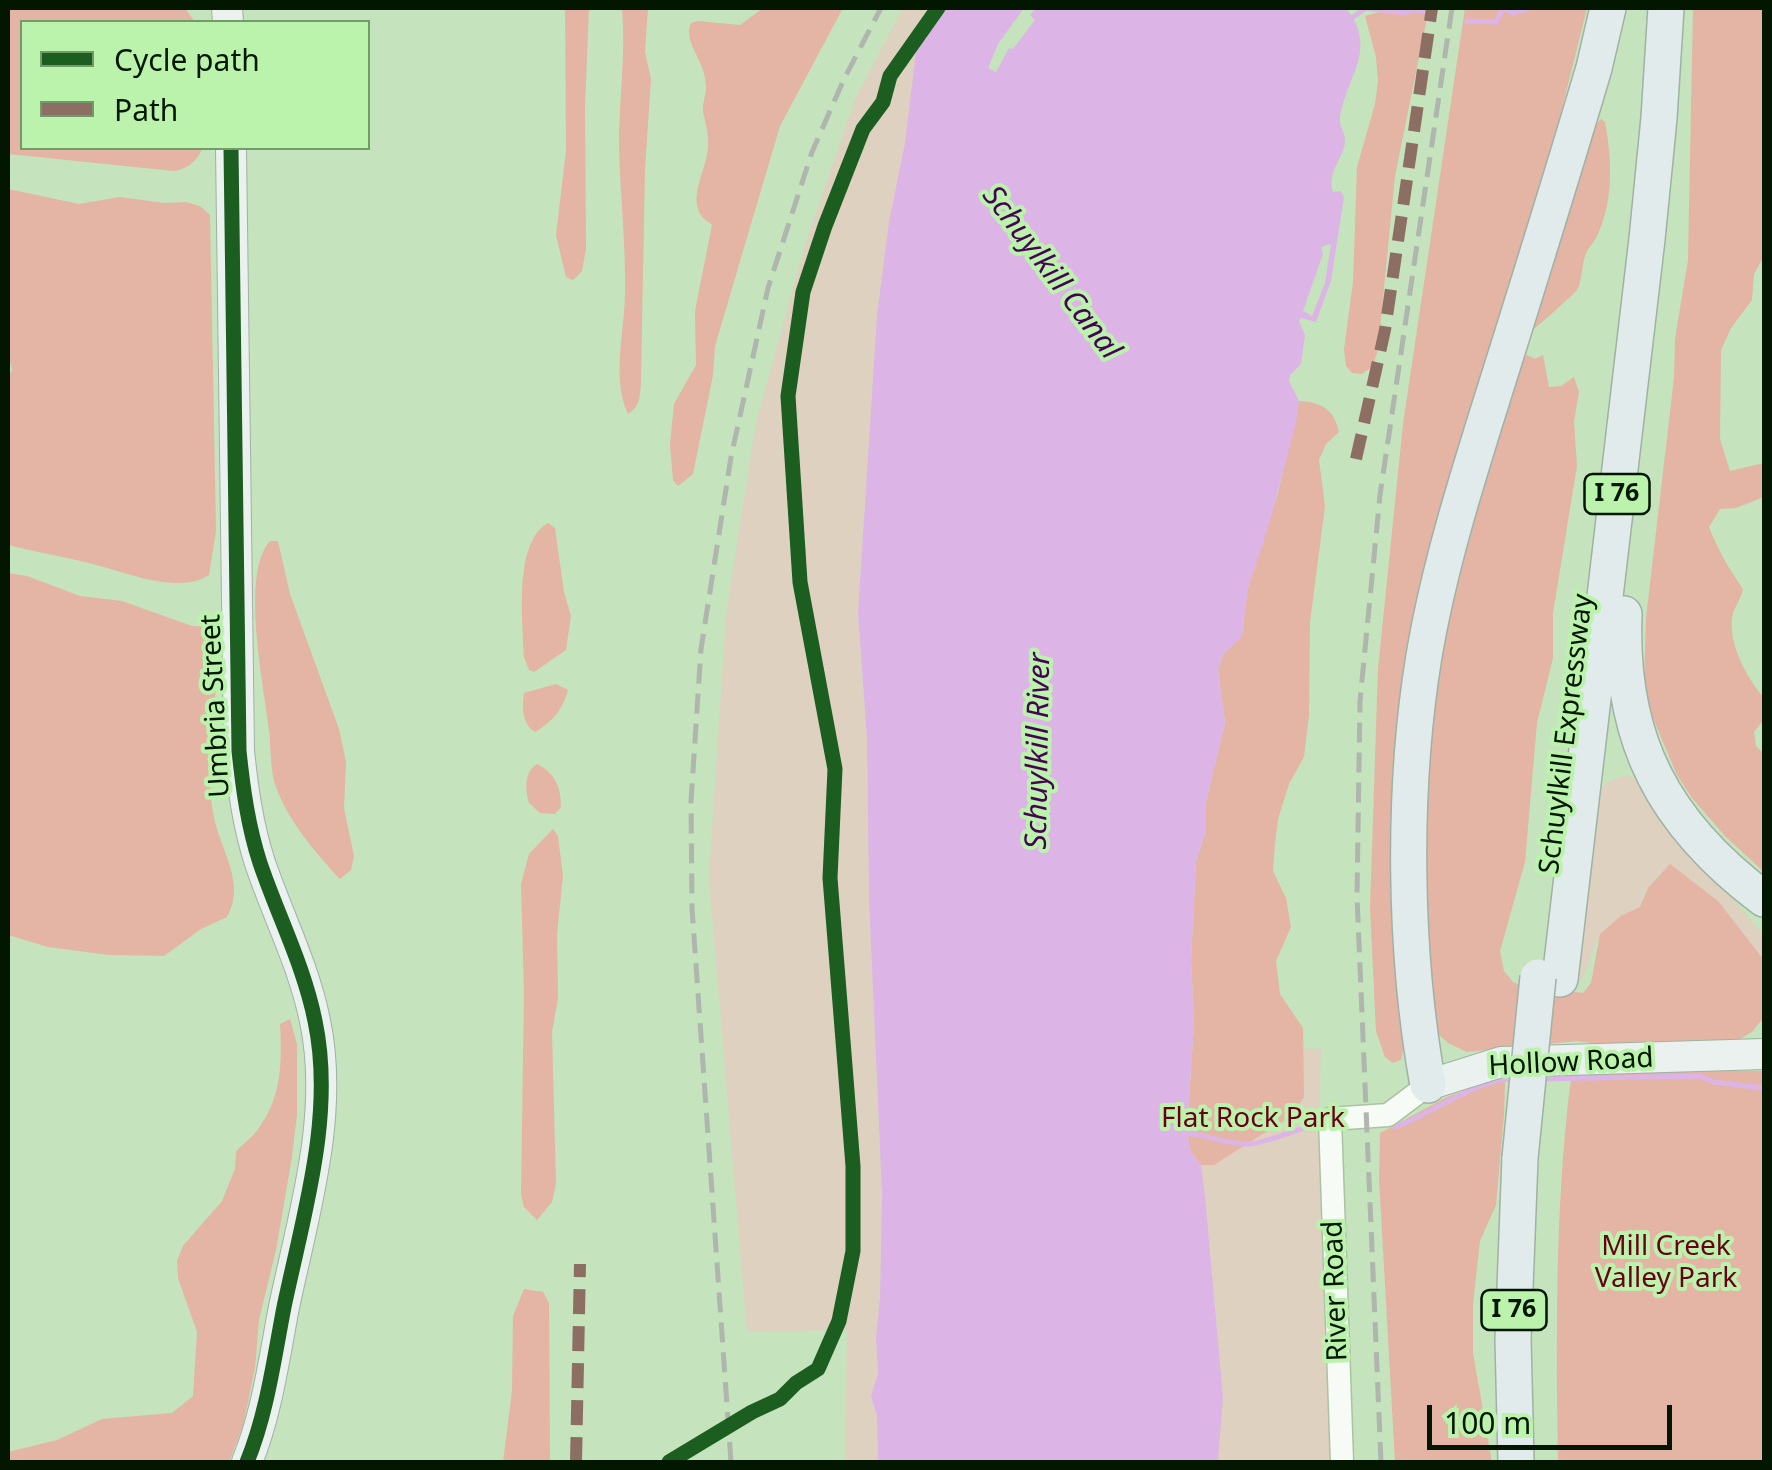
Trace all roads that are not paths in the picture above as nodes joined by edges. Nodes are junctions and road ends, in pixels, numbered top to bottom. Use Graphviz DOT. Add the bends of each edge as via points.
graph roads {
  1 [pos="1608,8"];
  2 [pos="1644,8"];
  3 [pos="1666,8"];
  4 [pos="231,150"];
  5 [pos="1634,342"];
  6 [pos="1728,871"];
  7 [pos="1764,899"];
  8 [pos="1764,914"];
  9 [pos="1549,978"];
  10 [pos="1764,1054"];
  11 [pos="1428,1086"];
  12 [pos="1330,1119"];
  13 [pos="1531,1159"];
  14 [pos="247,1462"];
  15 [pos="1342,1462"];
  16 [pos="1516,1462"];
  17 [pos="1537,1462"];
  1 -- 11 [label="highway" via="1460,508 1425,654 1410,850"];
  2 -- 9 [label="highway, Schuylkill Expressway / I 76"];
  3 -- 5 [label="highway, Schuylkill Expressway / I 76"];
  4 -- 14 [label="main road, Umbria Street" via="241,773 257,853 310,1001 320,1065 317,1132 266,1400"];
  5 -- 6 [label="highway" via="1625,686 1653,774 1687,827"];
  5 -- 9 [label="highway, Schuylkill Expressway / I 76"];
  6 -- 7 [label="highway"];
  6 -- 8 [label="highway"];
  9 -- 13 [label="highway, Schuylkill Expressway / I 76, bridge"];
  10 -- 11 [label="main road, Hollow Road" via="1501,1062"];
  11 -- 12 [label="street, Hollow Road" via="1388,1115"];
  12 -- 15 [label="street, River Road"];
  13 -- 16 [label="highway, Schuylkill Expressway / I 76" via="1514,1339"];
  13 -- 17 [label="highway, Schuylkill Expressway / I 76"];
}
